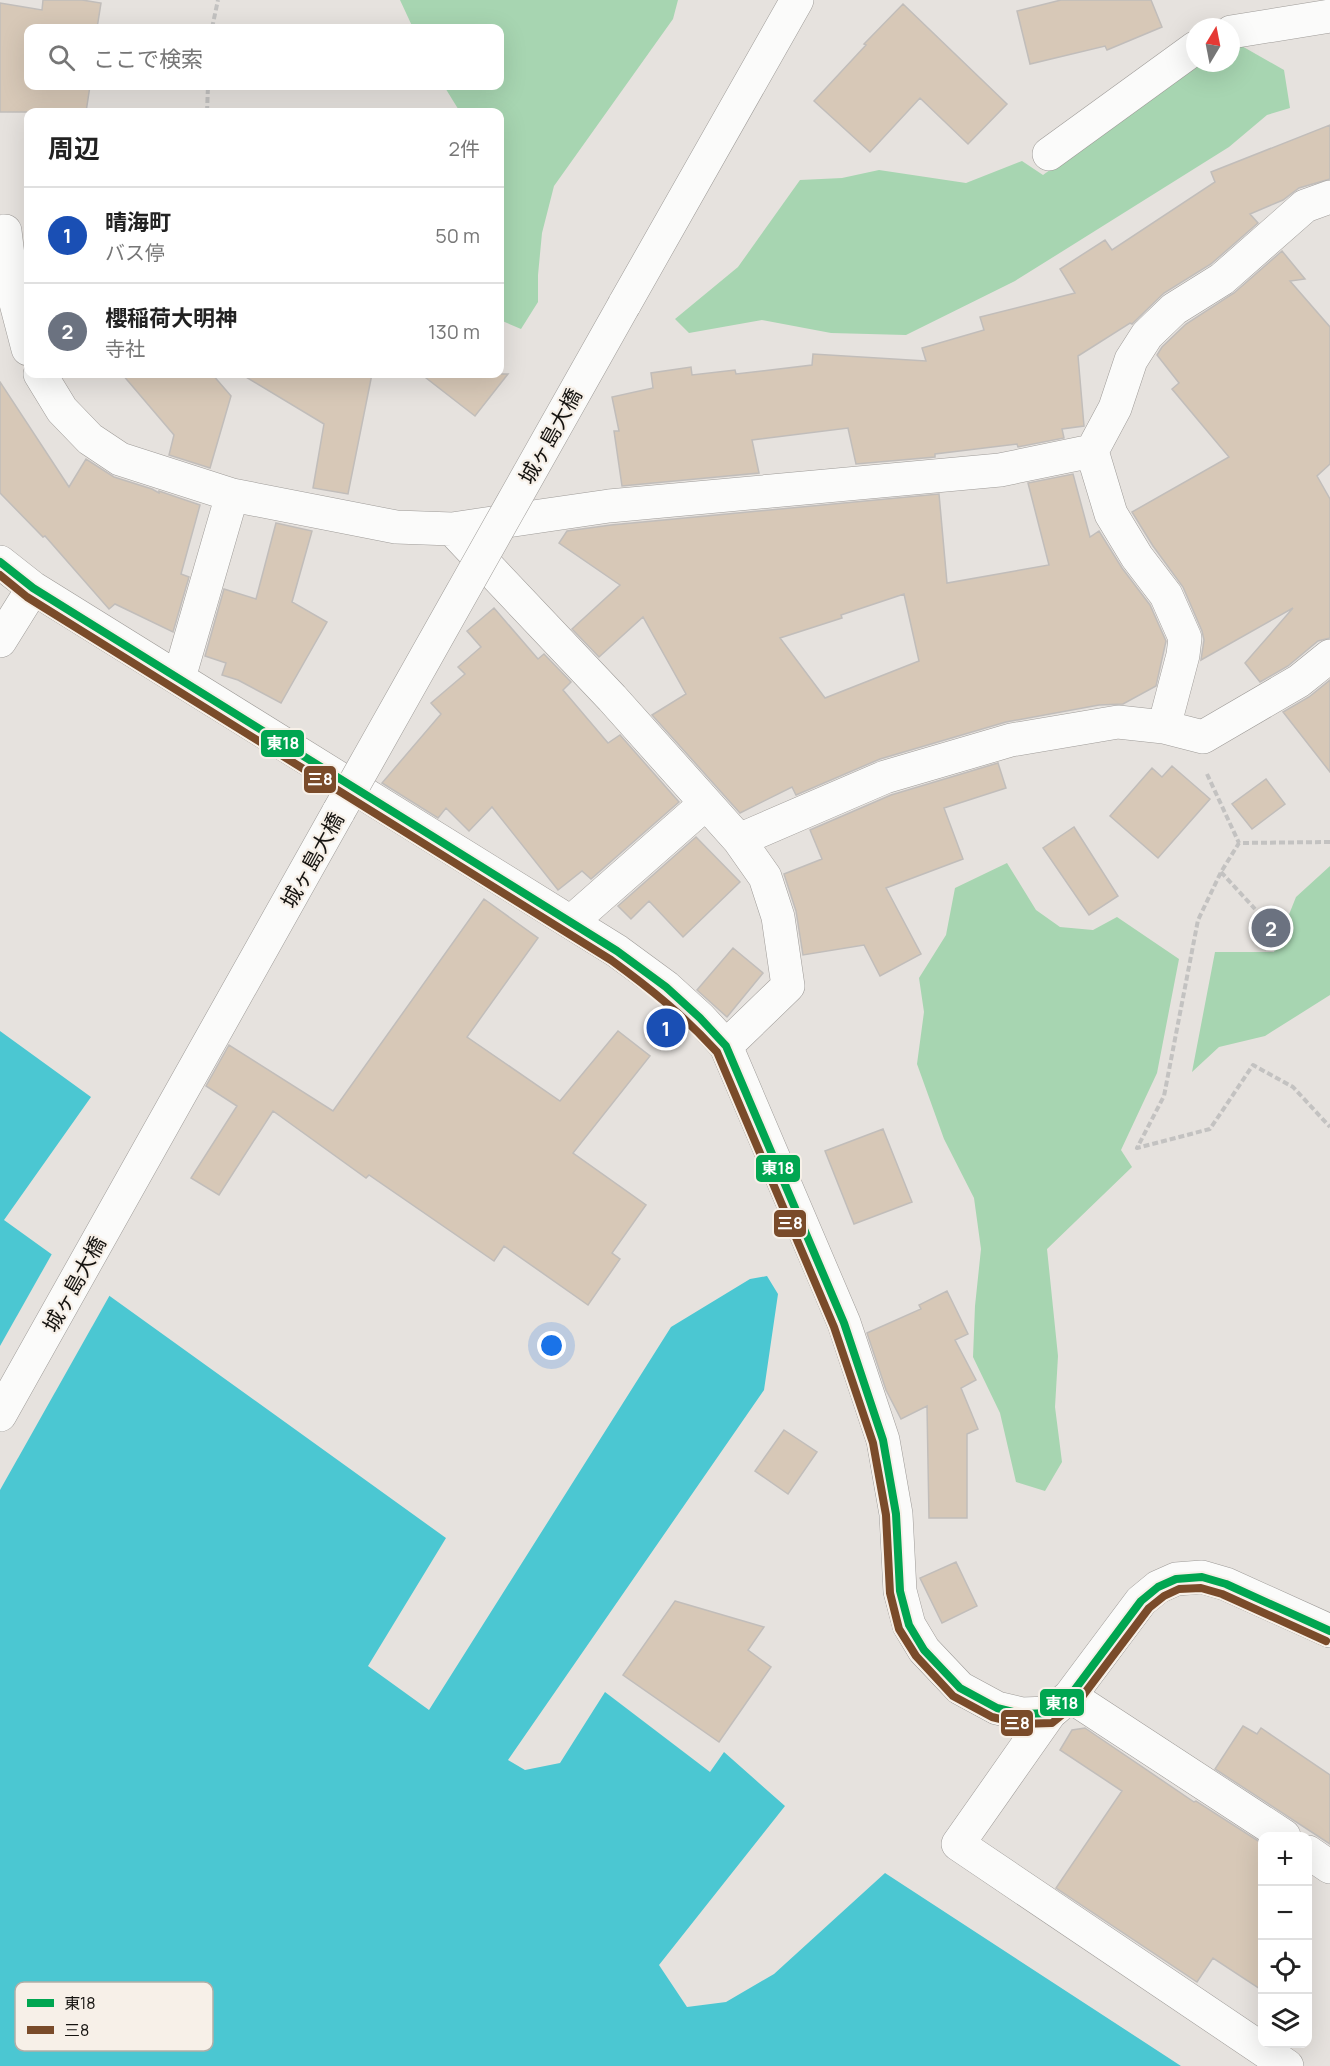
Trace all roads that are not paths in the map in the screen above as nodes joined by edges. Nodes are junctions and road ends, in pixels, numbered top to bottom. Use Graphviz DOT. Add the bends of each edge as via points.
graph roads {
  1 [pos="797,0"];
  2 [pos="1330,16"];
  3 [pos="1240,31"];
  4 [pos="1186,55"];
  5 [pos="1049,154"];
  6 [pos="1330,196"];
  7 [pos="11,230"];
  8 [pos="24,334"];
  9 [pos="42,378"];
  10 [pos="1092,451"];
  11 [pos="232,495"];
  12 [pos="452,529"];
  13 [pos="0,562"];
  14 [pos="33,588"];
  15 [pos="0,641"];
  16 [pos="1330,656"];
  17 [pos="179,678"];
  18 [pos="1164,727"];
  19 [pos="705,804"];
  20 [pos="738,840"];
  21 [pos="571,922"];
  22 [pos="726,1046"];
  23 [pos="0,1415"];
  24 [pos="1322,1622"];
  25 [pos="1060,1705"];
  26 [pos="1277,1832"];
  27 [pos="1312,1855"];
  28 [pos="1330,1867"];
  29 [pos="1287,2066"];
  1 -- 23 [label="street, 城ヶ島大橋, bridge"];
  2 -- 3 [label="street"];
  4 -- 5 [label="street"];
  6 -- 10 [label="street" via="1305,206 1222,279 1174,309 1147,335 1131,360 1115,408"];
  7 -- 8 [label="street" via="12,288"];
  9 -- 11 [label="street" via="62,410 90,440 120,459"];
  10 -- 12 [label="street" via="1000,470 609,506"];
  10 -- 18 [label="street" via="1111,514 1166,595 1185,638"];
  11 -- 12 [label="street" via="396,527"];
  11 -- 17 [label="street"];
  12 -- 19 [label="street" via="612,698"];
  13 -- 14 [label="street"];
  14 -- 15 [label="street"];
  14 -- 17 [label="street"];
  16 -- 18 [label="street" via="1299,681 1203,737"];
  17 -- 21 [label="street"];
  18 -- 20 [label="street" via="1118,722 1011,740 885,777"];
  19 -- 20 [label="street"];
  19 -- 21 [label="street"];
  20 -- 22 [label="street" via="765,877 778,917 788,986"];
  21 -- 22 [label="street" via="666,987"];
  22 -- 25 [label="street" via="844,1323 883,1440 896,1514 900,1591 909,1625 924,1650 960,1688 997,1708 1022,1713"];
  24 -- 25 [label="street" via="1226,1584 1202,1577 1176,1578 1141,1600"];
  25 -- 26 [label="street"];
  25 -- 29 [label="street" via="958,1844"];
  27 -- 28 [label="street"];
}
